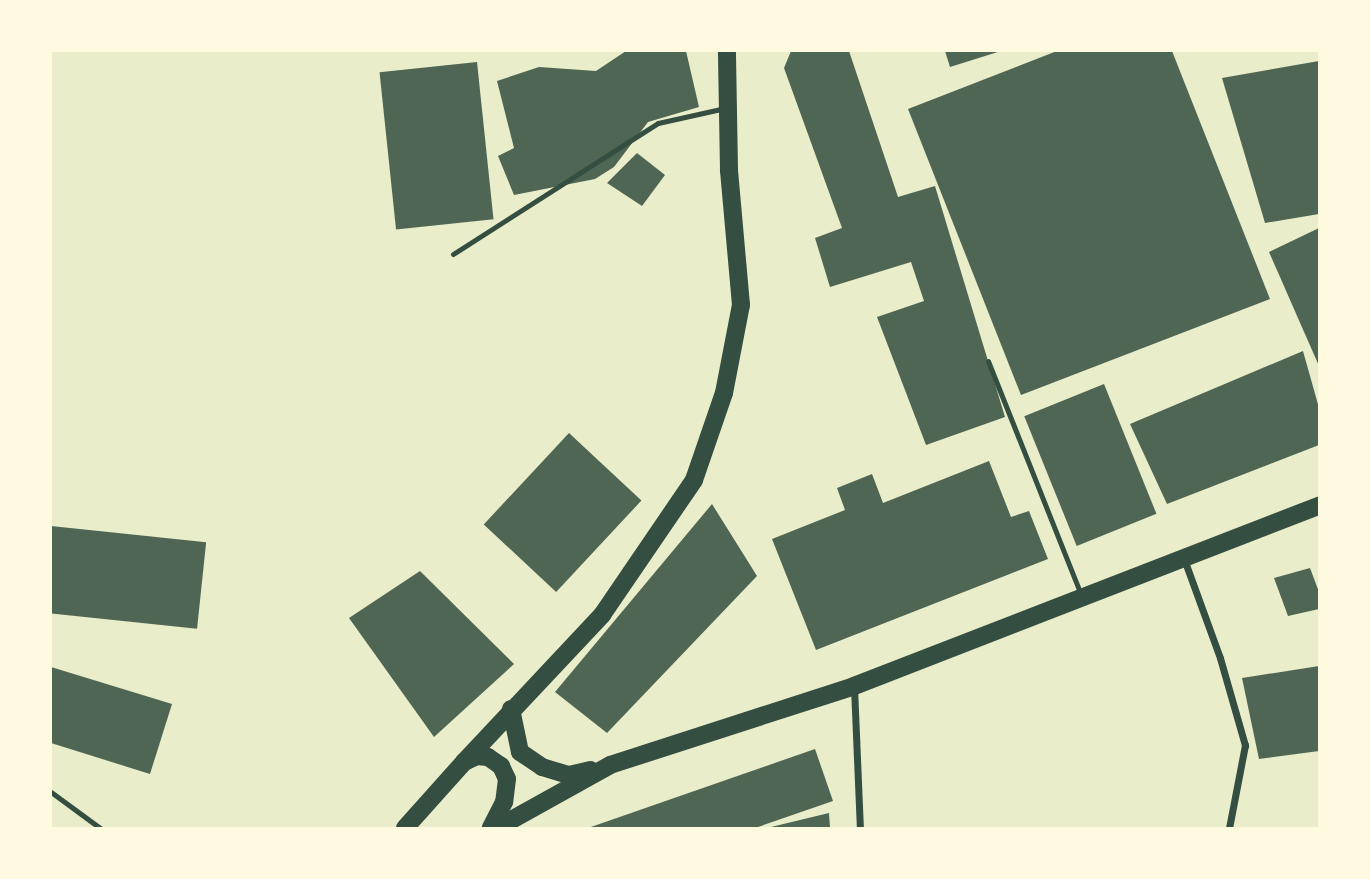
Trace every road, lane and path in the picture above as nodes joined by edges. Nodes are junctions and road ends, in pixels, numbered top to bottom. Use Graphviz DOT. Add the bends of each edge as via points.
graph roads {
  1 [pos="727,51"];
  2 [pos="728,107"];
  3 [pos="453,254"];
  4 [pos="988,361"];
  5 [pos="1319,506"];
  6 [pos="1183,559"];
  7 [pos="1082,598"];
  8 [pos="853,686"];
  9 [pos="511,709"];
  10 [pos="464,762"];
  11 [pos="610,765"];
  12 [pos="51,792"];
  13 [pos="100,828"];
  14 [pos="405,828"];
  15 [pos="491,828"];
  16 [pos="497,828"];
  17 [pos="860,828"];
  18 [pos="1229,828"];
  1 -- 2 [label="main road"];
  2 -- 3 [label="lane" via="658,123"];
  2 -- 9 [label="main road" via="741,305 724,393 694,480 602,615"];
  4 -- 7 [label="lane"];
  5 -- 6 [label="main road"];
  6 -- 7 [label="main road"];
  6 -- 18 [label="street" via="1220,658 1245,746"];
  7 -- 8 [label="main road"];
  8 -- 11 [label="main road"];
  8 -- 17 [label="street"];
  9 -- 10 [label="main road"];
  9 -- 11 [label="main road" via="520,752 542,767 569,775"];
  10 -- 14 [label="main road"];
  10 -- 15 [label="main road" via="488,757 507,779 504,802"];
  11 -- 16 [label="main road"];
  12 -- 13 [label="lane"];
}
